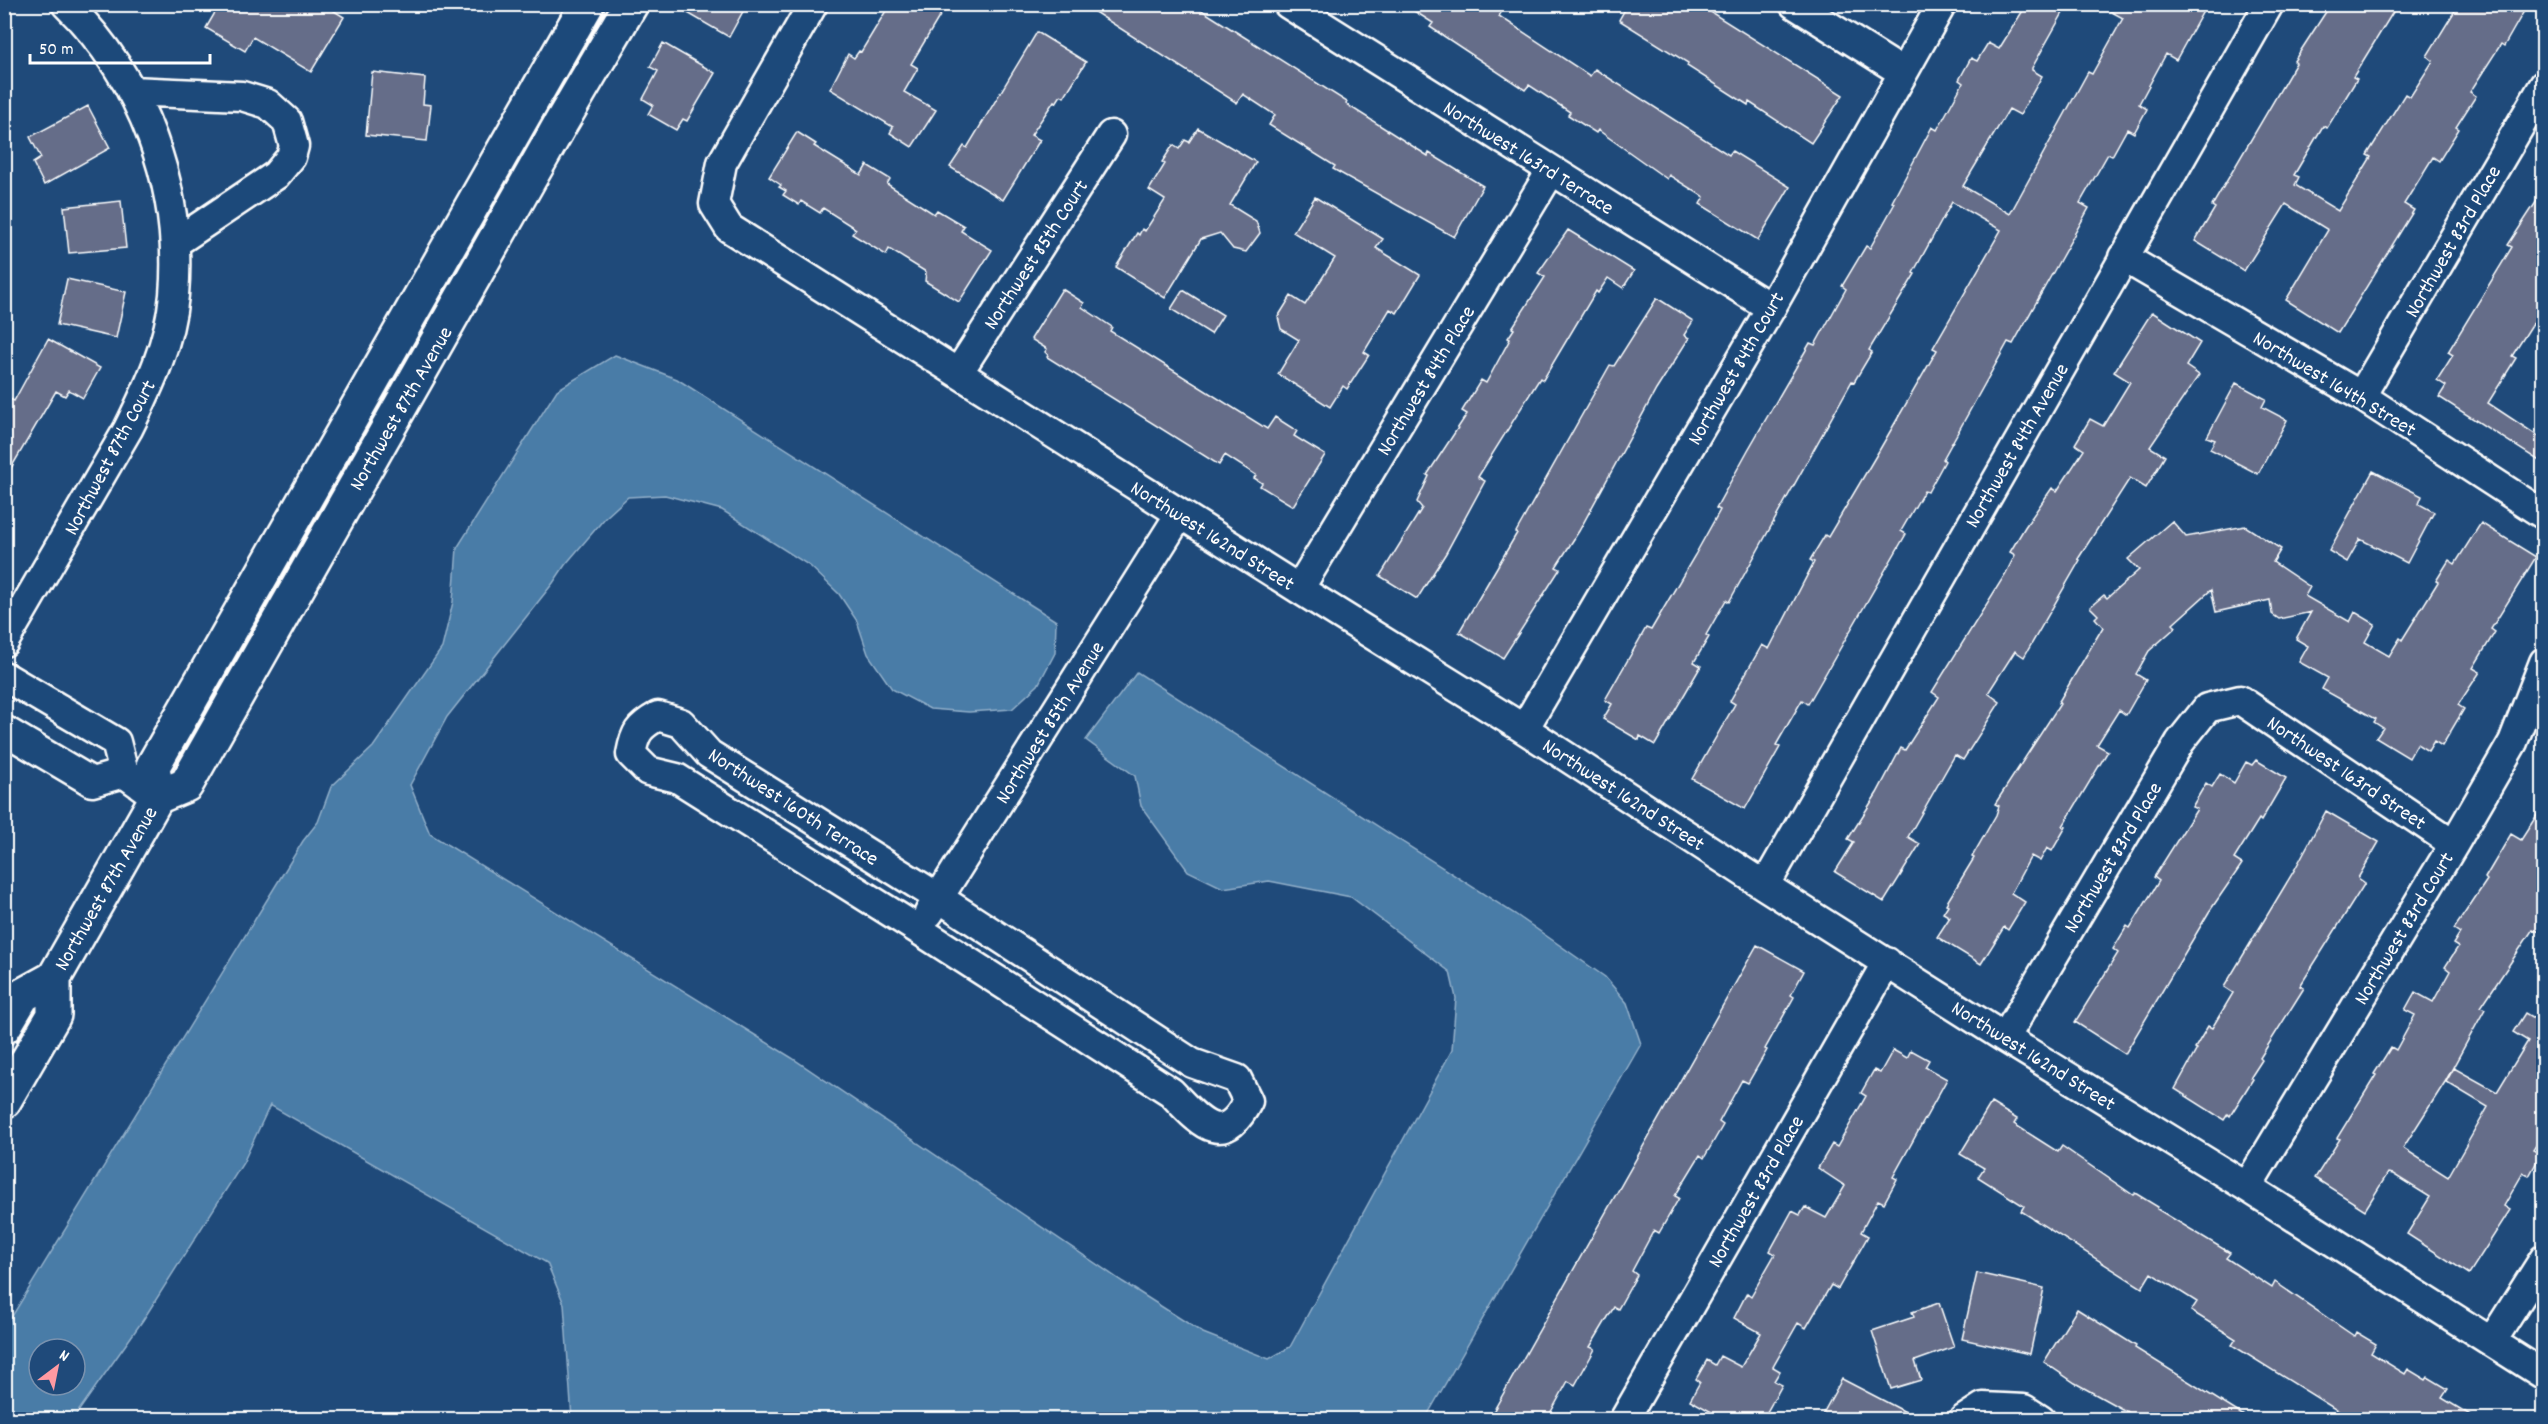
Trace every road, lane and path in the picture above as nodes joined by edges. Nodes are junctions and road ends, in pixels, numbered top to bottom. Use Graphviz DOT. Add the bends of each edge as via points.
graph roads {
  1 [pos="66,4"];
  2 [pos="587,4"];
  3 [pos="631,4"];
  4 [pos="813,4"];
  5 [pos="1288,4"];
  6 [pos="1794,4"];
  7 [pos="1942,4"];
  8 [pos="2269,4"];
  9 [pos="1902,72"];
  10 [pos="2544,85"];
  11 [pos="131,91"];
  12 [pos="1111,135"];
  13 [pos="1551,171"];
  14 [pos="175,243"];
  15 [pos="2123,256"];
  16 [pos="1771,308"];
  17 [pos="958,373"];
  18 [pos="2361,396"];
  19 [pos="1180,514"];
  20 [pos="2544,515"];
  21 [pos="1299,589"];
  22 [pos="4,642"];
  23 [pos="2544,662"];
  24 [pos="4,676"];
  25 [pos="42,699"];
  26 [pos="2240,700"];
  27 [pos="1524,729"];
  28 [pos="11,734"];
  29 [pos="124,773"];
  30 [pos="157,797"];
  31 [pos="2454,844"];
  32 [pos="1765,886"];
  33 [pos="939,898"];
  34 [pos="919,930"];
  35 [pos="1887,962"];
  36 [pos="54,978"];
  37 [pos="4,1027"];
  38 [pos="2005,1038"];
  39 [pos="4,1101"];
  40 [pos="2247,1186"];
  41 [pos="2544,1259"];
  42 [pos="2492,1341"];
  43 [pos="2544,1375"];
  44 [pos="1973,1413"];
  45 [pos="1623,1419"];
  46 [pos="2041,1419"];
  1 -- 11 [label="street, Northwest 87th Court" via="96,38"];
  2 -- 30 [label="street, Northwest 87th Avenue" via="153,766"];
  3 -- 30 [label="street, Northwest 87th Avenue" via="186,785"];
  4 -- 17 [label="street, Northwest 162nd Street" via="722,163 714,204 729,228"];
  5 -- 13 [label="street, Northwest 163rd Terrace"];
  6 -- 9 [label="street"];
  7 -- 9 [label="street, Northwest 84th Court"];
  8 -- 15 [label="street, Northwest 84th Avenue"];
  9 -- 16 [label="street, Northwest 84th Court"];
  10 -- 18 [label="street, Northwest 83rd Place"];
  11 -- 14 [label="street, Northwest 87th Court" via="159,153"];
  11 -- 14 [label="street" via="256,99 278,110 292,131 291,157 276,175"];
  12 -- 17 [label="street, Northwest 85th Court"];
  13 -- 16 [label="street, Northwest 163rd Terrace"];
  13 -- 21 [label="street, Northwest 84th Place"];
  14 -- 22 [label="street, Northwest 87th Court" via="174,297 163,347 144,396"];
  15 -- 18 [label="street, Northwest 164th Street"];
  15 -- 32 [label="street, Northwest 84th Avenue"];
  16 -- 27 [label="street, Northwest 84th Court"];
  17 -- 19 [label="street, Northwest 162nd Street"];
  18 -- 20 [label="street, Northwest 164th Street"];
  19 -- 21 [label="street, Northwest 162nd Street"];
  19 -- 33 [label="street, Northwest 85th Avenue"];
  21 -- 27 [label="street, Northwest 162nd Street"];
  23 -- 31 [label="street, Northwest 83rd Court" via="2513,742"];
  24 -- 25 [label="street"];
  25 -- 28 [label="street"];
  25 -- 29 [label="street" via="116,742"];
  26 -- 31 [label="street, Northwest 163rd Street"];
  26 -- 38 [label="street, Northwest 83rd Place" via="2207,708 2180,742"];
  27 -- 32 [label="street, Northwest 162nd Street"];
  28 -- 29 [label="street" via="92,782"];
  29 -- 30 [label="street"];
  30 -- 36 [label="street, Northwest 87th Avenue"];
  31 -- 40 [label="street, Northwest 83rd Court"];
  32 -- 35 [label="street, Northwest 162nd Street"];
  33 -- 34 [label="street, Northwest 85th Avenue"];
  33 -- 34 [label="street, Northwest 160th Terrace" via="709,753 681,723 658,716 635,734 631,754 648,771 676,778"];
  33 -- 34 [label="street, Northwest 160th Terrace" via="1192,1063 1237,1078 1248,1101 1239,1118 1225,1128 1200,1122 1170,1092"];
  35 -- 38 [label="street, Northwest 162nd Street"];
  35 -- 45 [label="street, Northwest 83rd Place"];
  36 -- 37 [label="street, Northwest 87th Avenue" via="23,995"];
  36 -- 39 [label="street, Northwest 87th Avenue" via="54,1015"];
  38 -- 40 [label="street, Northwest 162nd Street"];
  40 -- 42 [label="street, Northwest 162nd Street"];
  41 -- 42 [label="street"];
  42 -- 43 [label="street, Northwest 162nd Street"];
  44 -- 46 [label="street" via="2024,1409"];
}
